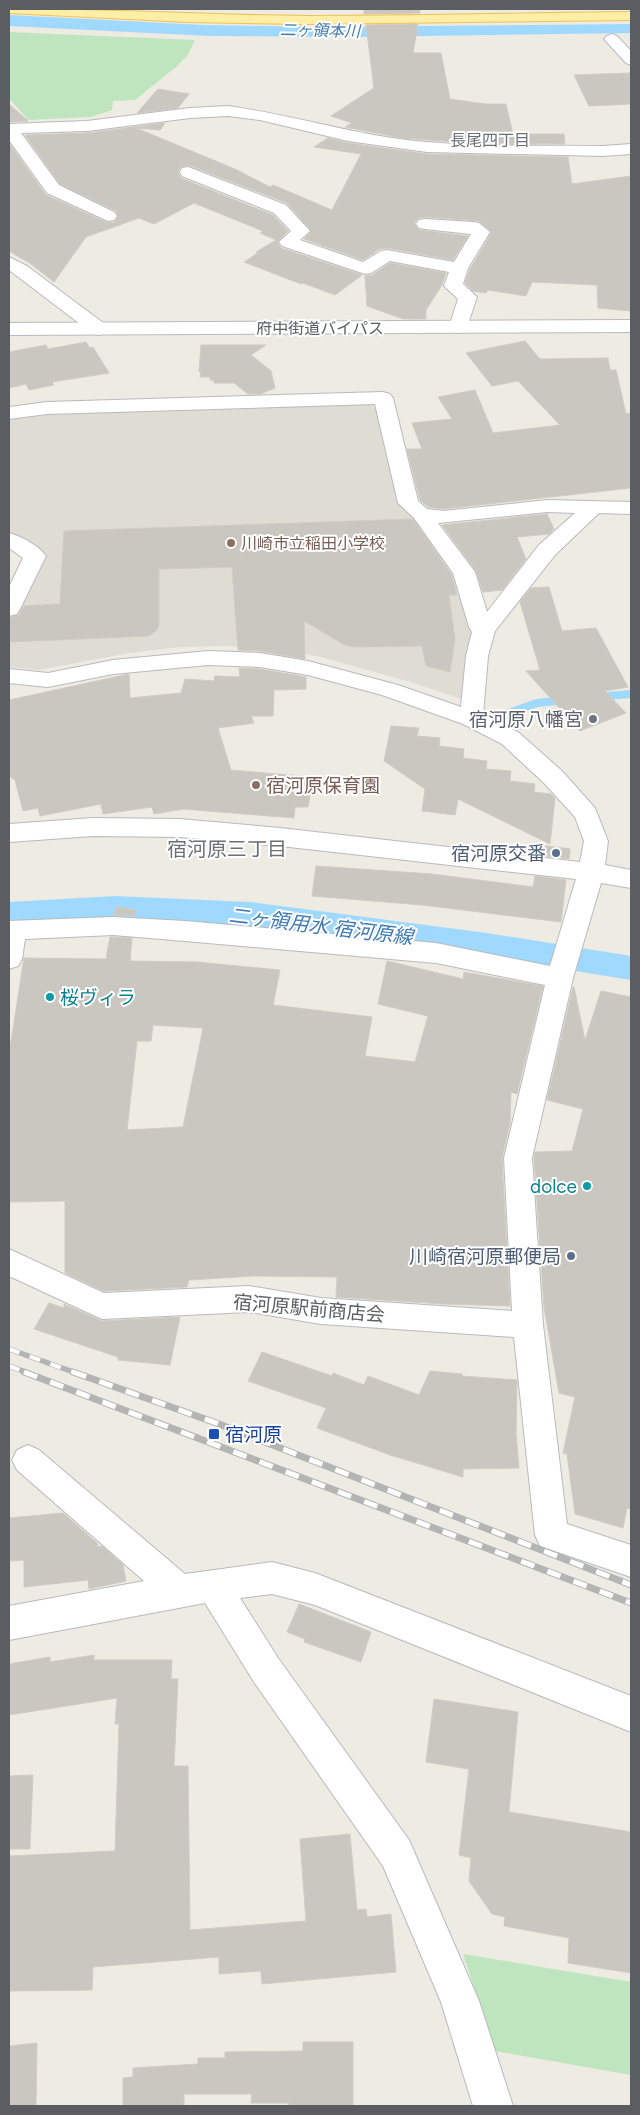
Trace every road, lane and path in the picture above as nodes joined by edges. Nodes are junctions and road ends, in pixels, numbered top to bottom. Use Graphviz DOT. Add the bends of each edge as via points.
graph roads {
  1 [pos="9,9"];
  2 [pos="631,16"];
  3 [pos="612,39"];
  4 [pos="631,60"];
  5 [pos="9,129"];
  6 [pos="631,149"];
  7 [pos="188,172"];
  8 [pos="108,216"];
  9 [pos="425,224"];
  10 [pos="9,262"];
  11 [pos="459,268"];
  12 [pos="631,326"];
  13 [pos="458,327"];
  14 [pos="9,329"];
  15 [pos="99,329"];
  16 [pos="9,413"];
  17 [pos="594,507"];
  18 [pos="631,508"];
  19 [pos="421,514"];
  20 [pos="9,539"];
  21 [pos="9,609"];
  22 [pos="484,630"];
  23 [pos="9,676"];
  24 [pos="471,719"];
  25 [pos="9,833"];
  26 [pos="591,872"];
  27 [pos="631,879"];
  28 [pos="11,930"];
  29 [pos="9,959"];
  30 [pos="565,964"];
  31 [pos="9,1262"];
  32 [pos="528,1325"];
  33 [pos="28,1460"];
  34 [pos="631,1561"];
  35 [pos="197,1588"];
  36 [pos="9,1623"];
  37 [pos="631,1714"];
  38 [pos="493,2106"];
  1 -- 2 [label="main road" via="305,20"];
  3 -- 4 [label="street"];
  5 -- 6 [label="street" via="87,126 228,111 260,115 348,136 427,147"];
  5 -- 8 [label="street" via="53,189"];
  7 -- 11 [label="street" via="280,209 301,231 288,242 365,269 387,255"];
  9 -- 11 [label="street" via="473,227 481,232"];
  10 -- 15 [label="street"];
  11 -- 13 [label="street" via="453,286 468,297"];
  12 -- 13 [label="street, 府中街道バイパス"];
  13 -- 15 [label="street, 府中街道バイパス"];
  14 -- 15 [label="street, 府中街道バイパス"];
  16 -- 19 [label="street" via="47,408 383,398 408,503"];
  17 -- 18 [label="street"];
  17 -- 19 [label="street" via="547,506 444,517"];
  17 -- 22 [label="street" via="547,550"];
  19 -- 22 [label="street" via="464,572 480,627"];
  20 -- 21 [label="street" via="35,556"];
  22 -- 24 [label="street" via="477,656"];
  23 -- 24 [label="street" via="48,680 113,667 161,662 208,658 260,660 350,678"];
  24 -- 26 [label="street" via="510,738 553,777 586,814 596,841"];
  25 -- 26 [label="street" via="93,827 180,828"];
  26 -- 27 [label="street"];
  26 -- 30 [label="street"];
  28 -- 29 [label="street"];
  28 -- 30 [label="street" via="114,926"];
  30 -- 32 [label="street" via="518,1158"];
  31 -- 32 [label="street, 宿河原駅前商店会" via="102,1306 249,1299 320,1311"];
  32 -- 34 [label="street" via="552,1535"];
  33 -- 35 [label="street"];
  35 -- 36 [label="street"];
  35 -- 37 [label="street" via="272,1578 315,1589"];
  35 -- 38 [label="street" via="266,1670 396,1853 460,2001"];
}
